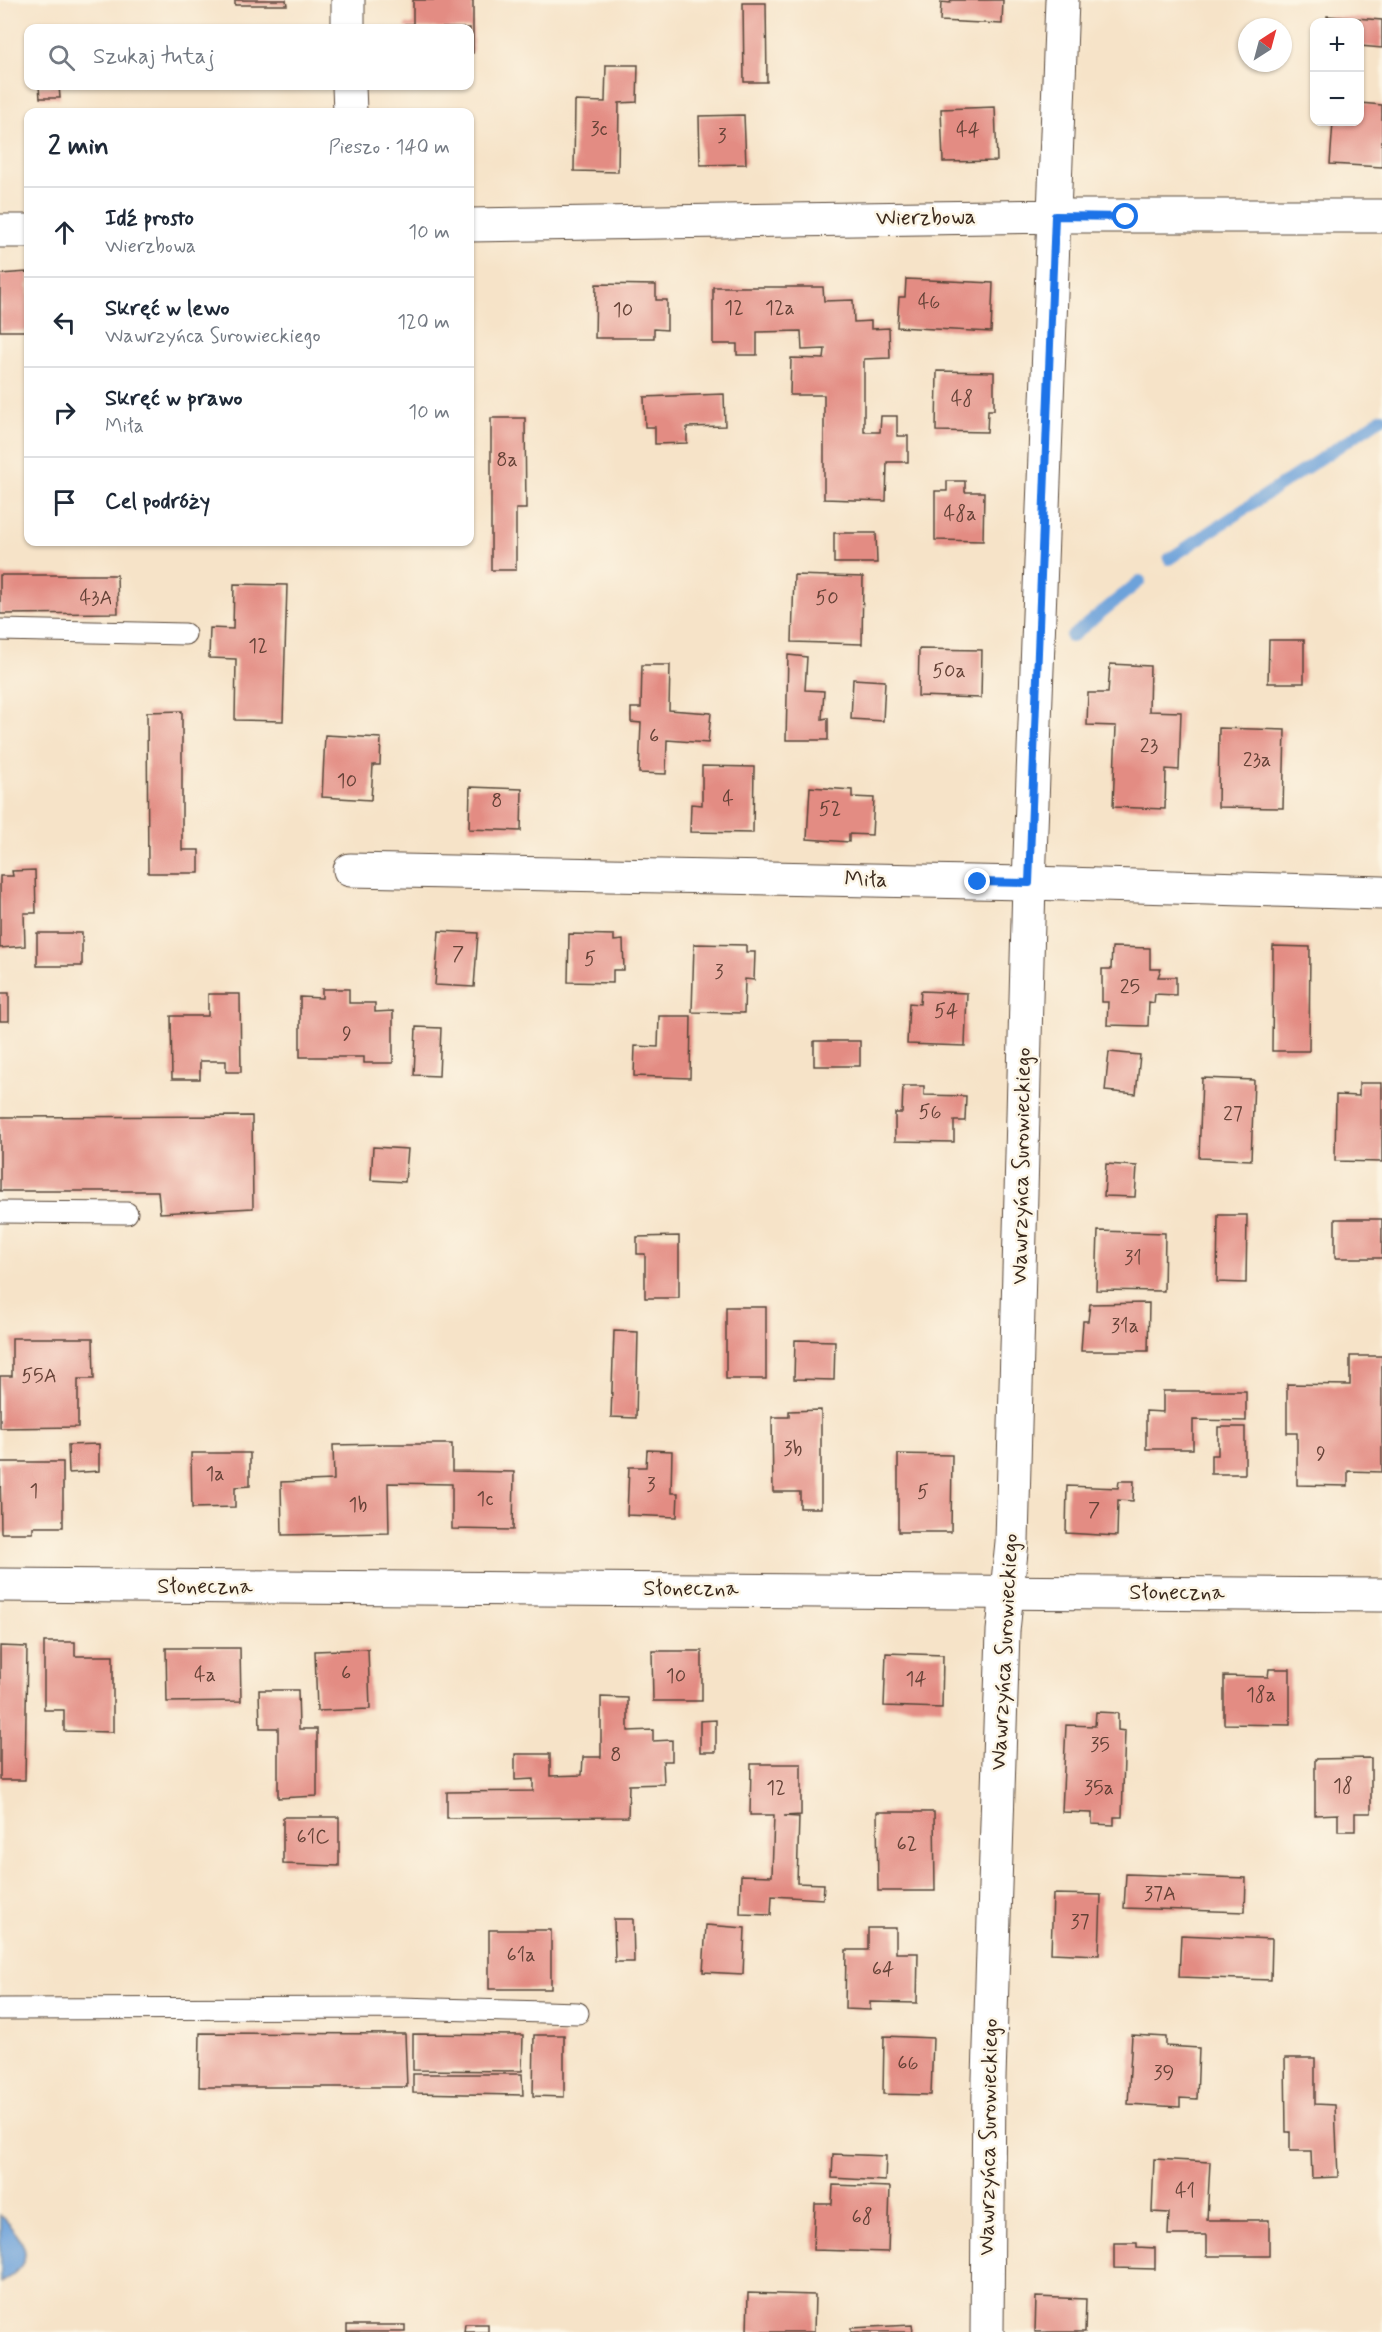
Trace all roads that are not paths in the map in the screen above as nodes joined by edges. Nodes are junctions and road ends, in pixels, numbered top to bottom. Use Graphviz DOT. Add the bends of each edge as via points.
graph roads {
  1 [pos="348,0"];
  2 [pos="1062,0"];
  3 [pos="348,24"];
  4 [pos="349,90"];
  5 [pos="350,108"];
  6 [pos="1055,216"];
  7 [pos="1382,216"];
  8 [pos="474,225"];
  9 [pos="0,231"];
  10 [pos="24,231"];
  11 [pos="0,630"];
  12 [pos="185,634"];
  13 [pos="350,870"];
  14 [pos="1029,883"];
  15 [pos="1382,893"];
  16 [pos="0,1212"];
  17 [pos="127,1213"];
  18 [pos="0,1586"];
  19 [pos="1006,1592"];
  20 [pos="1382,1595"];
  21 [pos="0,2009"];
  22 [pos="578,2013"];
  23 [pos="987,2332"];
  1 -- 3 [label="street"];
  2 -- 6 [label="street, Wawrzyńca Surowieckiego"];
  4 -- 5 [label="street"];
  6 -- 7 [label="street, Wierzbowa"];
  6 -- 8 [label="street, Wierzbowa"];
  6 -- 14 [label="street, Wawrzyńca Surowieckiego"];
  9 -- 10 [label="street"];
  11 -- 12 [label="lane"];
  13 -- 14 [label="street, Miła"];
  14 -- 15 [label="street, Miła"];
  14 -- 19 [label="street, Wawrzyńca Surowieckiego" via="1012,1542"];
  16 -- 17 [label="lane"];
  18 -- 19 [label="street, Słoneczna"];
  19 -- 20 [label="street, Słoneczna"];
  19 -- 23 [label="street, Wawrzyńca Surowieckiego" via="988,2078"];
  21 -- 22 [label="lane" via="400,2008"];
}
